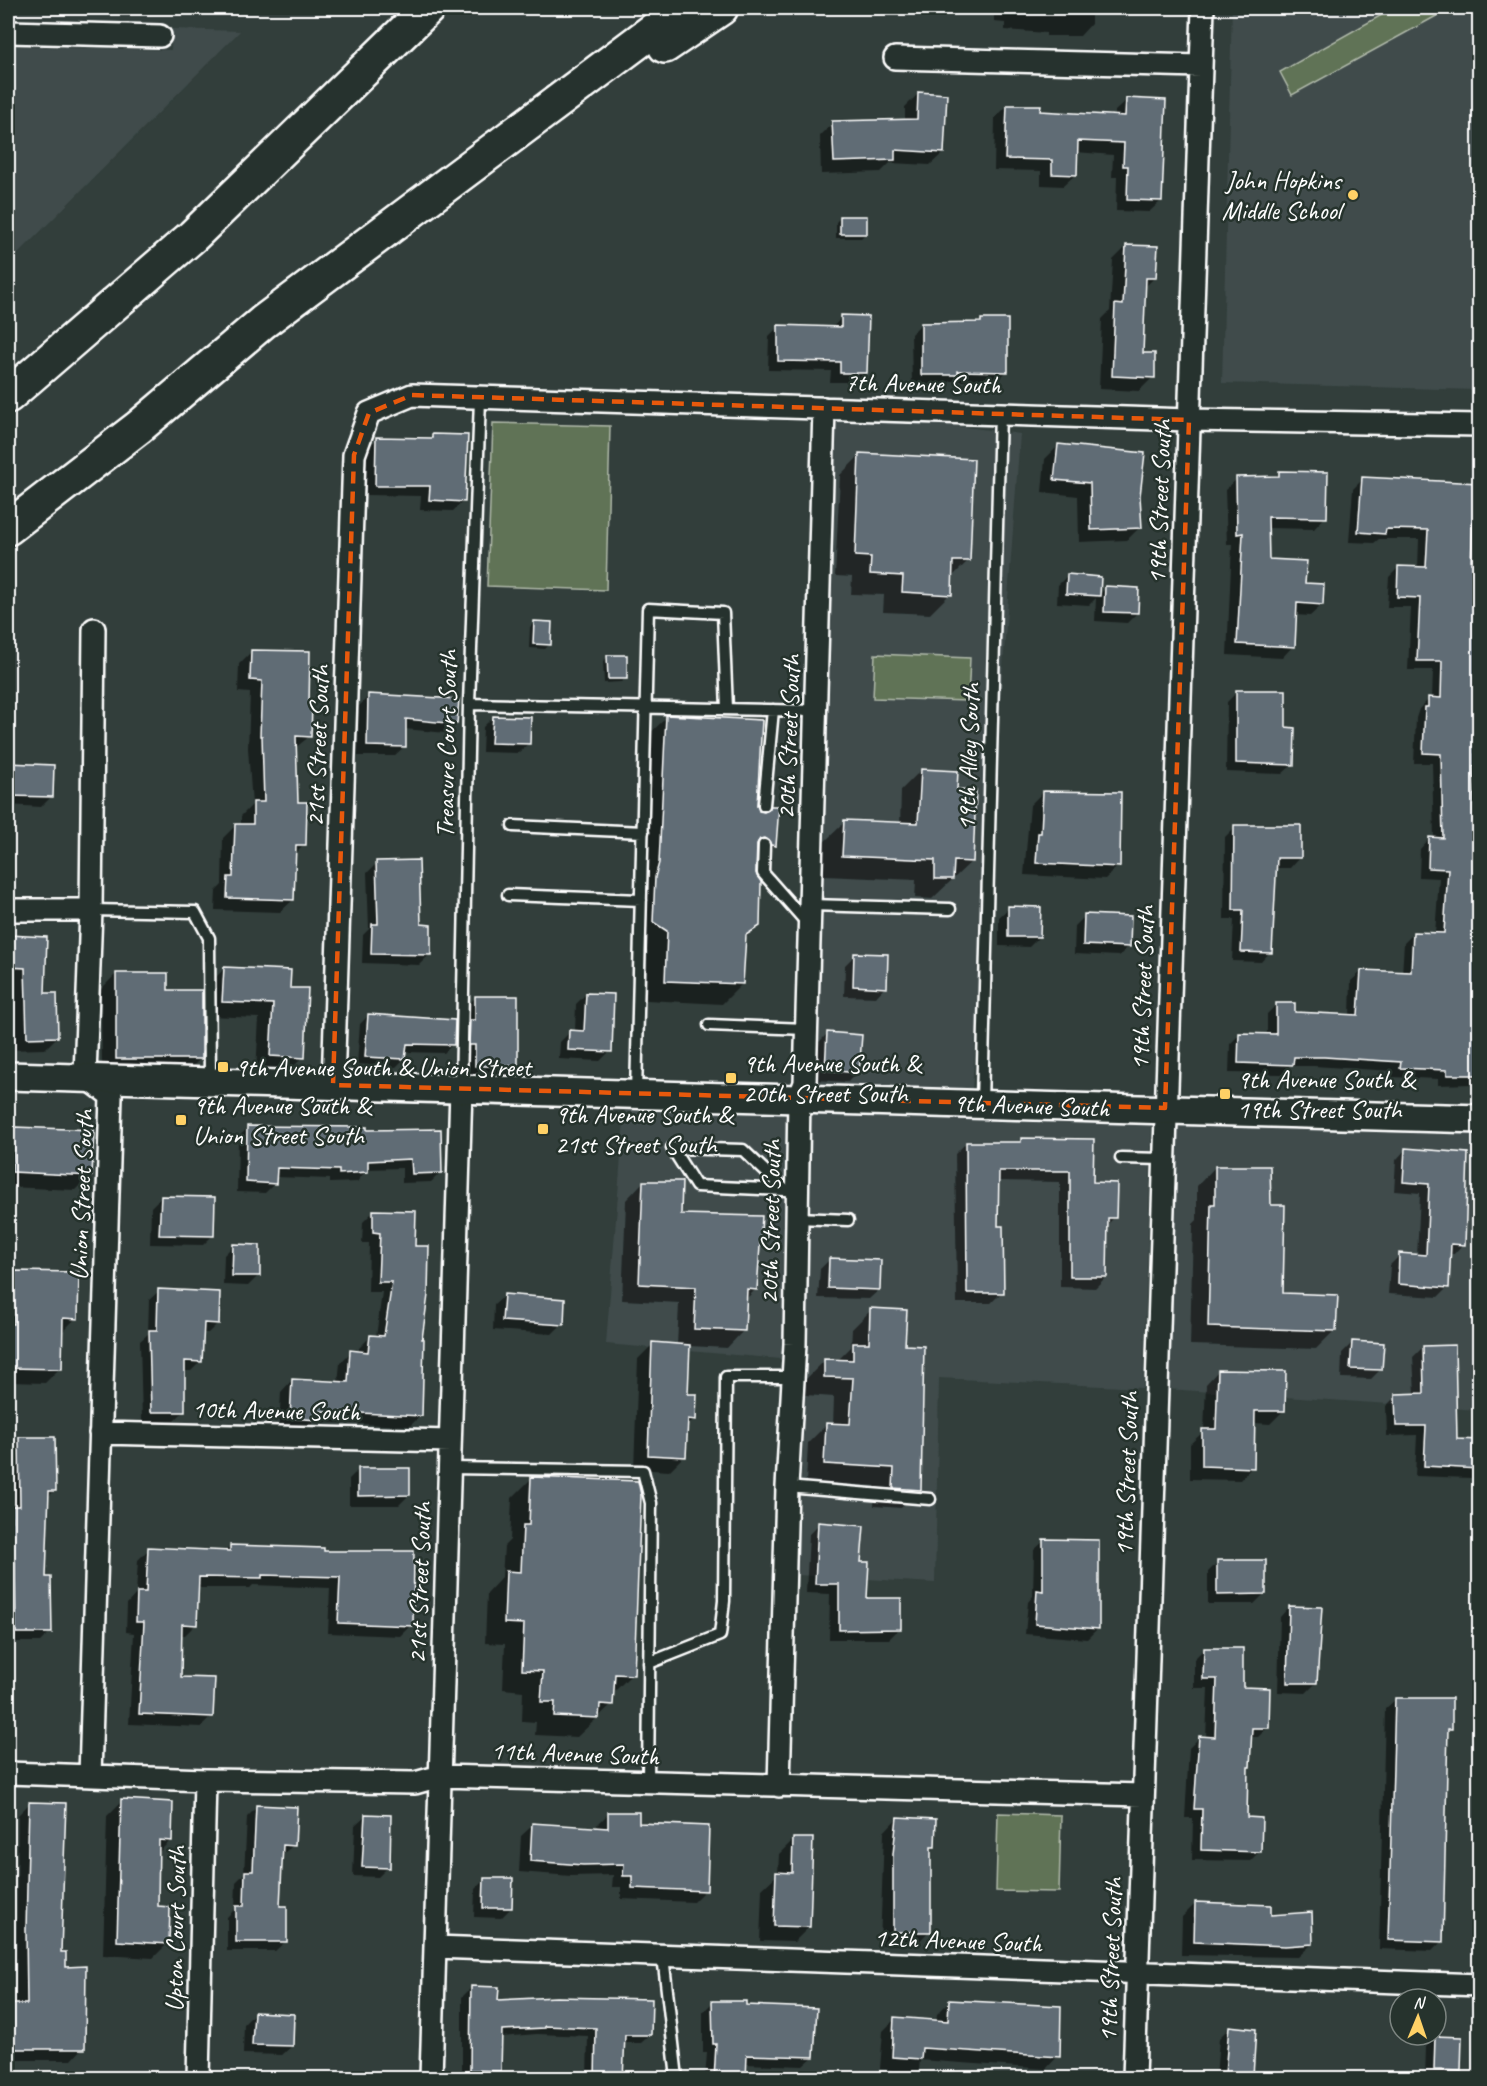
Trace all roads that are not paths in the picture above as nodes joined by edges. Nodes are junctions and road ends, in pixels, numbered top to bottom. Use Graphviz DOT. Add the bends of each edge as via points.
graph roads {
  1 [pos="401,8"];
  2 [pos="428,8"];
  3 [pos="683,8"];
  4 [pos="721,8"];
  5 [pos="1203,8"];
  6 [pos="8,33"];
  7 [pos="160,36"];
  8 [pos="895,58"];
  9 [pos="1200,66"];
  10 [pos="193,236"];
  11 [pos="263,322"];
  12 [pos="8,396"];
  13 [pos="480,399"];
  14 [pos="824,408"];
  15 [pos="369,412"];
  16 [pos="1000,412"];
  17 [pos="1189,420"];
  18 [pos="1479,425"];
  19 [pos="8,528"];
  20 [pos="94,629"];
  21 [pos="469,704"];
  22 [pos="646,707"];
  23 [pos="727,709"];
  24 [pos="773,710"];
  25 [pos="816,711"];
  26 [pos="764,805"];
  27 [pos="513,826"];
  28 [pos="643,832"];
  29 [pos="764,845"];
  30 [pos="508,895"];
  31 [pos="641,900"];
  32 [pos="950,909"];
  33 [pos="8,910"];
  34 [pos="91,910"];
  35 [pos="810,915"];
  36 [pos="709,1024"];
  37 [pos="806,1029"];
  38 [pos="8,1076"];
  39 [pos="85,1076"];
  40 [pos="210,1080"];
  41 [pos="333,1085"];
  42 [pos="461,1089"];
  43 [pos="636,1094"];
  44 [pos="799,1098"];
  45 [pos="982,1103"];
  46 [pos="1165,1108"];
  47 [pos="1479,1119"];
  48 [pos="1121,1158"];
  49 [pos="1163,1159"];
  50 [pos="791,1191"];
  51 [pos="797,1218"];
  52 [pos="848,1220"];
  53 [pos="793,1377"];
  54 [pos="100,1433"];
  55 [pos="450,1441"];
  56 [pos="450,1468"];
  57 [pos="787,1486"];
  58 [pos="930,1499"];
  59 [pos="649,1663"];
  60 [pos="8,1773"];
  61 [pos="90,1776"];
  62 [pos="440,1776"];
  63 [pos="206,1780"];
  64 [pos="648,1782"];
  65 [pos="779,1786"];
  66 [pos="1142,1795"];
  67 [pos="435,1947"];
  68 [pos="663,1956"];
  69 [pos="1137,1974"];
  70 [pos="1479,1985"];
  71 [pos="198,2079"];
  72 [pos="431,2079"];
  73 [pos="678,2079"];
  74 [pos="1134,2079"];
  1 -- 10 [label="highway"];
  2 -- 10 [label="highway"];
  3 -- 11 [label="highway"];
  4 -- 11 [label="highway"];
  5 -- 9 [label="street, 19th Street South"];
  6 -- 7 [label="street"];
  8 -- 9 [label="street"];
  9 -- 17 [label="street, 19th Street South"];
  10 -- 12 [label="highway"];
  11 -- 19 [label="highway" via="139,427"];
  13 -- 14 [label="street, 7th Avenue South"];
  13 -- 15 [label="street, 7th Avenue South" via="412,395"];
  13 -- 21 [label="lane, Treasure Court South"];
  14 -- 16 [label="street, 7th Avenue South"];
  14 -- 25 [label="street, 20th Street South"];
  15 -- 41 [label="street, 21st Street South" via="354,455"];
  16 -- 17 [label="street, 7th Avenue South"];
  16 -- 45 [label="lane, 19th Alley South"];
  17 -- 18 [label="street, 7th Avenue South"];
  17 -- 46 [label="street, 19th Street South"];
  20 -- 34 [label="street, Union Street South"];
  21 -- 22 [label="lane"];
  21 -- 42 [label="lane, Treasure Court South"];
  22 -- 23 [label="lane"];
  22 -- 23 [label="lane" via="648,609 723,613"];
  22 -- 28 [label="lane"];
  23 -- 24 [label="lane"];
  24 -- 25 [label="lane"];
  24 -- 26 [label="lane"];
  25 -- 35 [label="street, 20th Street South"];
  27 -- 28 [label="lane"];
  28 -- 31 [label="lane"];
  29 -- 35 [label="lane" via="764,873"];
  30 -- 31 [label="lane"];
  31 -- 43 [label="lane"];
  32 -- 35 [label="lane"];
  33 -- 34 [label="street"];
  34 -- 39 [label="street, Union Street South"];
  34 -- 40 [label="lane" via="195,912 210,938"];
  35 -- 37 [label="street, 20th Street South"];
  36 -- 37 [label="lane"];
  37 -- 44 [label="street, 20th Street South" via="805,1083"];
  38 -- 39 [label="street, 9th Avenue South"];
  39 -- 40 [label="street, 9th Avenue South"];
  39 -- 54 [label="street, Union Street South" via="111,1096"];
  40 -- 41 [label="street, 9th Avenue South"];
  41 -- 42 [label="street, 9th Avenue South"];
  42 -- 43 [label="street, 9th Avenue South"];
  42 -- 55 [label="street, 21st Street South"];
  43 -- 44 [label="street, 9th Avenue South"];
  44 -- 45 [label="street, 9th Avenue South"];
  44 -- 50 [label="street, 20th Street South"];
  45 -- 46 [label="street, 9th Avenue South"];
  46 -- 47 [label="street, 9th Avenue South"];
  46 -- 49 [label="street, 19th Street South"];
  48 -- 49 [label="lane"];
  49 -- 66 [label="street, 19th Street South"];
  50 -- 50 [label="lane" via="696,1186 672,1148 743,1150"];
  50 -- 51 [label="street, 20th Street South"];
  51 -- 52 [label="lane"];
  51 -- 53 [label="street, 20th Street South"];
  53 -- 57 [label="street, 20th Street South"];
  53 -- 59 [label="lane" via="726,1377 724,1601 720,1635"];
  54 -- 55 [label="street, 10th Avenue South"];
  54 -- 61 [label="street, Union Street South"];
  55 -- 56 [label="street, 21st Street South"];
  56 -- 59 [label="lane" via="643,1471 651,1503"];
  56 -- 62 [label="street, 21st Street South"];
  57 -- 58 [label="lane"];
  57 -- 65 [label="street, 20th Street South"];
  59 -- 64 [label="lane"];
  60 -- 61 [label="street, 11th Avenue South"];
  61 -- 63 [label="street, 11th Avenue South"];
  62 -- 63 [label="street, 11th Avenue South" via="415,1783"];
  62 -- 64 [label="street, 11th Avenue South"];
  62 -- 67 [label="street, 21st Street South"];
  63 -- 71 [label="street, Upton Court South"];
  64 -- 65 [label="street, 11th Avenue South"];
  65 -- 66 [label="street, 11th Avenue South"];
  66 -- 69 [label="street, 19th Street South"];
  67 -- 68 [label="street, 12th Avenue South"];
  67 -- 72 [label="street, 21st Street South"];
  68 -- 69 [label="street, 12th Avenue South"];
  68 -- 73 [label="lane"];
  69 -- 70 [label="street, 12th Avenue South"];
  69 -- 74 [label="street, 19th Street South"];
}
